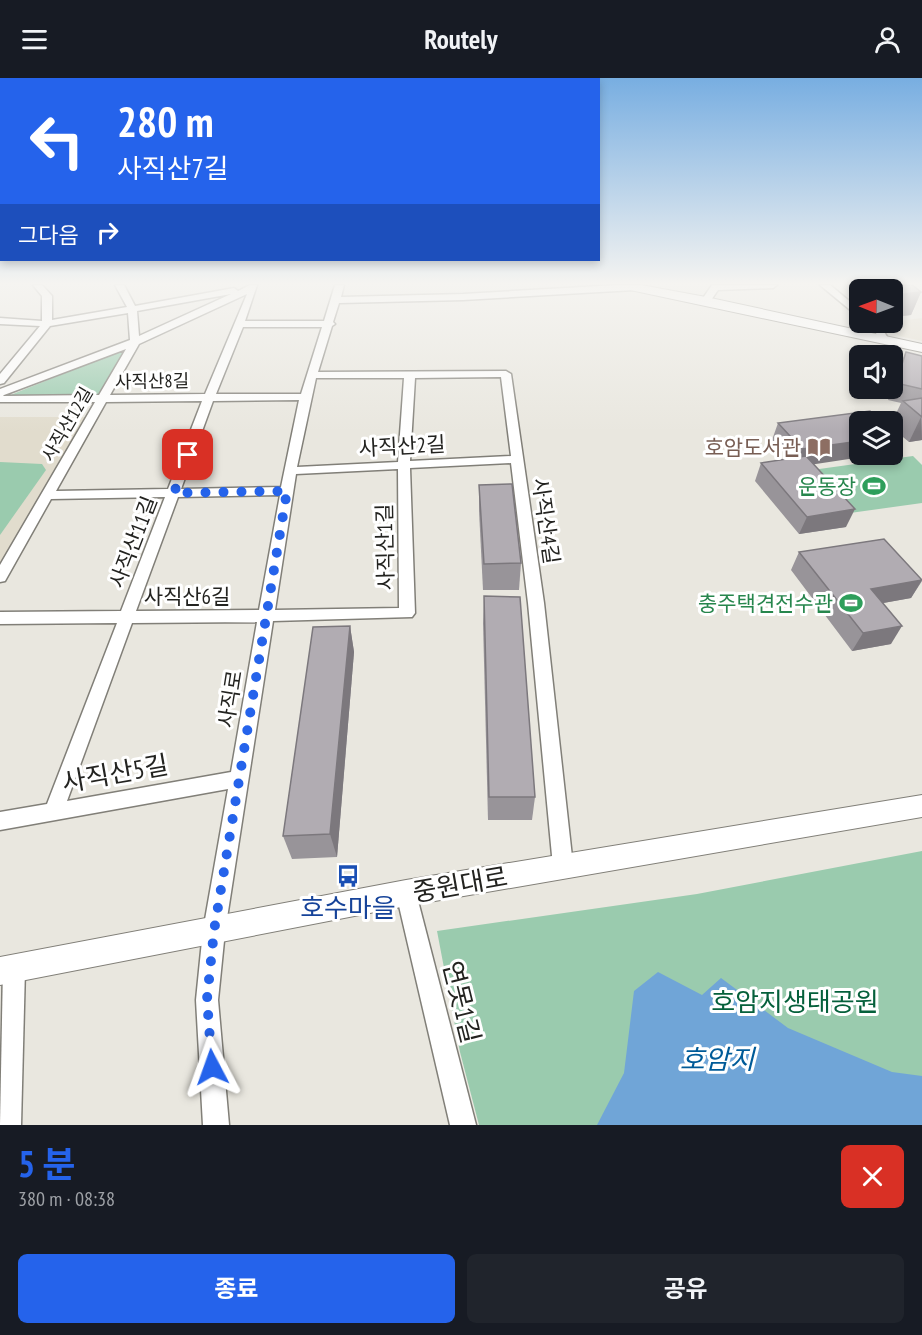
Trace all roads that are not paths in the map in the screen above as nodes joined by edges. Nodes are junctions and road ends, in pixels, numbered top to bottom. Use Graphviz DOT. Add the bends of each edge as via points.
graph roads {
  1 [pos="39,334"];
  2 [pos="134,334"];
  3 [pos="153,334"];
  4 [pos="235,334"];
  5 [pos="327,334"];
  6 [pos="856,334"];
  7 [pos="881,334"];
  8 [pos="884,340"];
  9 [pos="135,342"];
  10 [pos="922,348"];
  11 [pos="312,375"];
  12 [pos="410,375"];
  13 [pos="0,381"];
  14 [pos="0,393"];
  15 [pos="305,397"];
  16 [pos="209,398"];
  17 [pos="0,399"];
  18 [pos="102,400"];
  19 [pos="516,459"];
  20 [pos="404,465"];
  21 [pos="291,471"];
  22 [pos="287,491"];
  23 [pos="174,493"];
  24 [pos="47,495"];
  25 [pos="0,577"];
  26 [pos="266,616"];
  27 [pos="0,618"];
  28 [pos="127,618"];
  29 [pos="240,779"];
  30 [pos="922,806"];
  31 [pos="53,812"];
  32 [pos="0,821"];
  33 [pos="563,866"];
  34 [pos="406,893"];
  35 [pos="214,931"];
  36 [pos="7,969"];
  37 [pos="211,1121"];
  38 [pos="8,1125"];
  39 [pos="462,1125"];
  1 -- 13 [label="street"];
  2 -- 9 [label="street"];
  3 -- 9 [label="street"];
  4 -- 16 [label="street, 사직산11길"];
  5 -- 11 [label="street, 사직로"];
  6 -- 8 [label="street"];
  7 -- 8 [label="street"];
  8 -- 10 [label="street"];
  9 -- 14 [label="street"];
  9 -- 18 [label="street, 사직산12길"];
  11 -- 12 [label="street, 사직산4길"];
  11 -- 15 [label="street, 사직로"];
  12 -- 19 [label="street, 사직산4길" via="506,374"];
  12 -- 20 [label="street, 사직산1길"];
  15 -- 16 [label="street, 사직산8길"];
  15 -- 21 [label="street, 사직로"];
  16 -- 18 [label="street, 사직산8길"];
  16 -- 23 [label="street, 사직산11길"];
  17 -- 18 [label="street, 사직산8길"];
  18 -- 24 [label="street, 사직산12길"];
  19 -- 20 [label="street, 사직산2길"];
  19 -- 33 [label="street, 사직산4길" via="536,603"];
  20 -- 21 [label="street, 사직산2길"];
  20 -- 26 [label="street, 사직산1길" via="407,613"];
  21 -- 22 [label="street, 사직로"];
  22 -- 23 [label="street"];
  22 -- 26 [label="street, 사직로"];
  23 -- 24 [label="street"];
  23 -- 28 [label="street, 사직산11길"];
  24 -- 25 [label="street, 사직산12길"];
  26 -- 28 [label="street, 사직산6길"];
  26 -- 29 [label="street, 사직로"];
  27 -- 28 [label="street, 사직산6길"];
  28 -- 31 [label="street, 사직산11길"];
  29 -- 31 [label="street, 사직산5길"];
  29 -- 35 [label="street, 사직로"];
  30 -- 33 [label="street, 중원대로"];
  31 -- 32 [label="street, 사직산5길"];
  33 -- 34 [label="street, 중원대로"];
  34 -- 35 [label="street, 중원대로"];
  34 -- 39 [label="street, 연못1길"];
  35 -- 36 [label="street, 중원대로"];
  35 -- 37 [label="street, 사직로" via="207,999"];
  36 -- 38 [label="street"];
}
